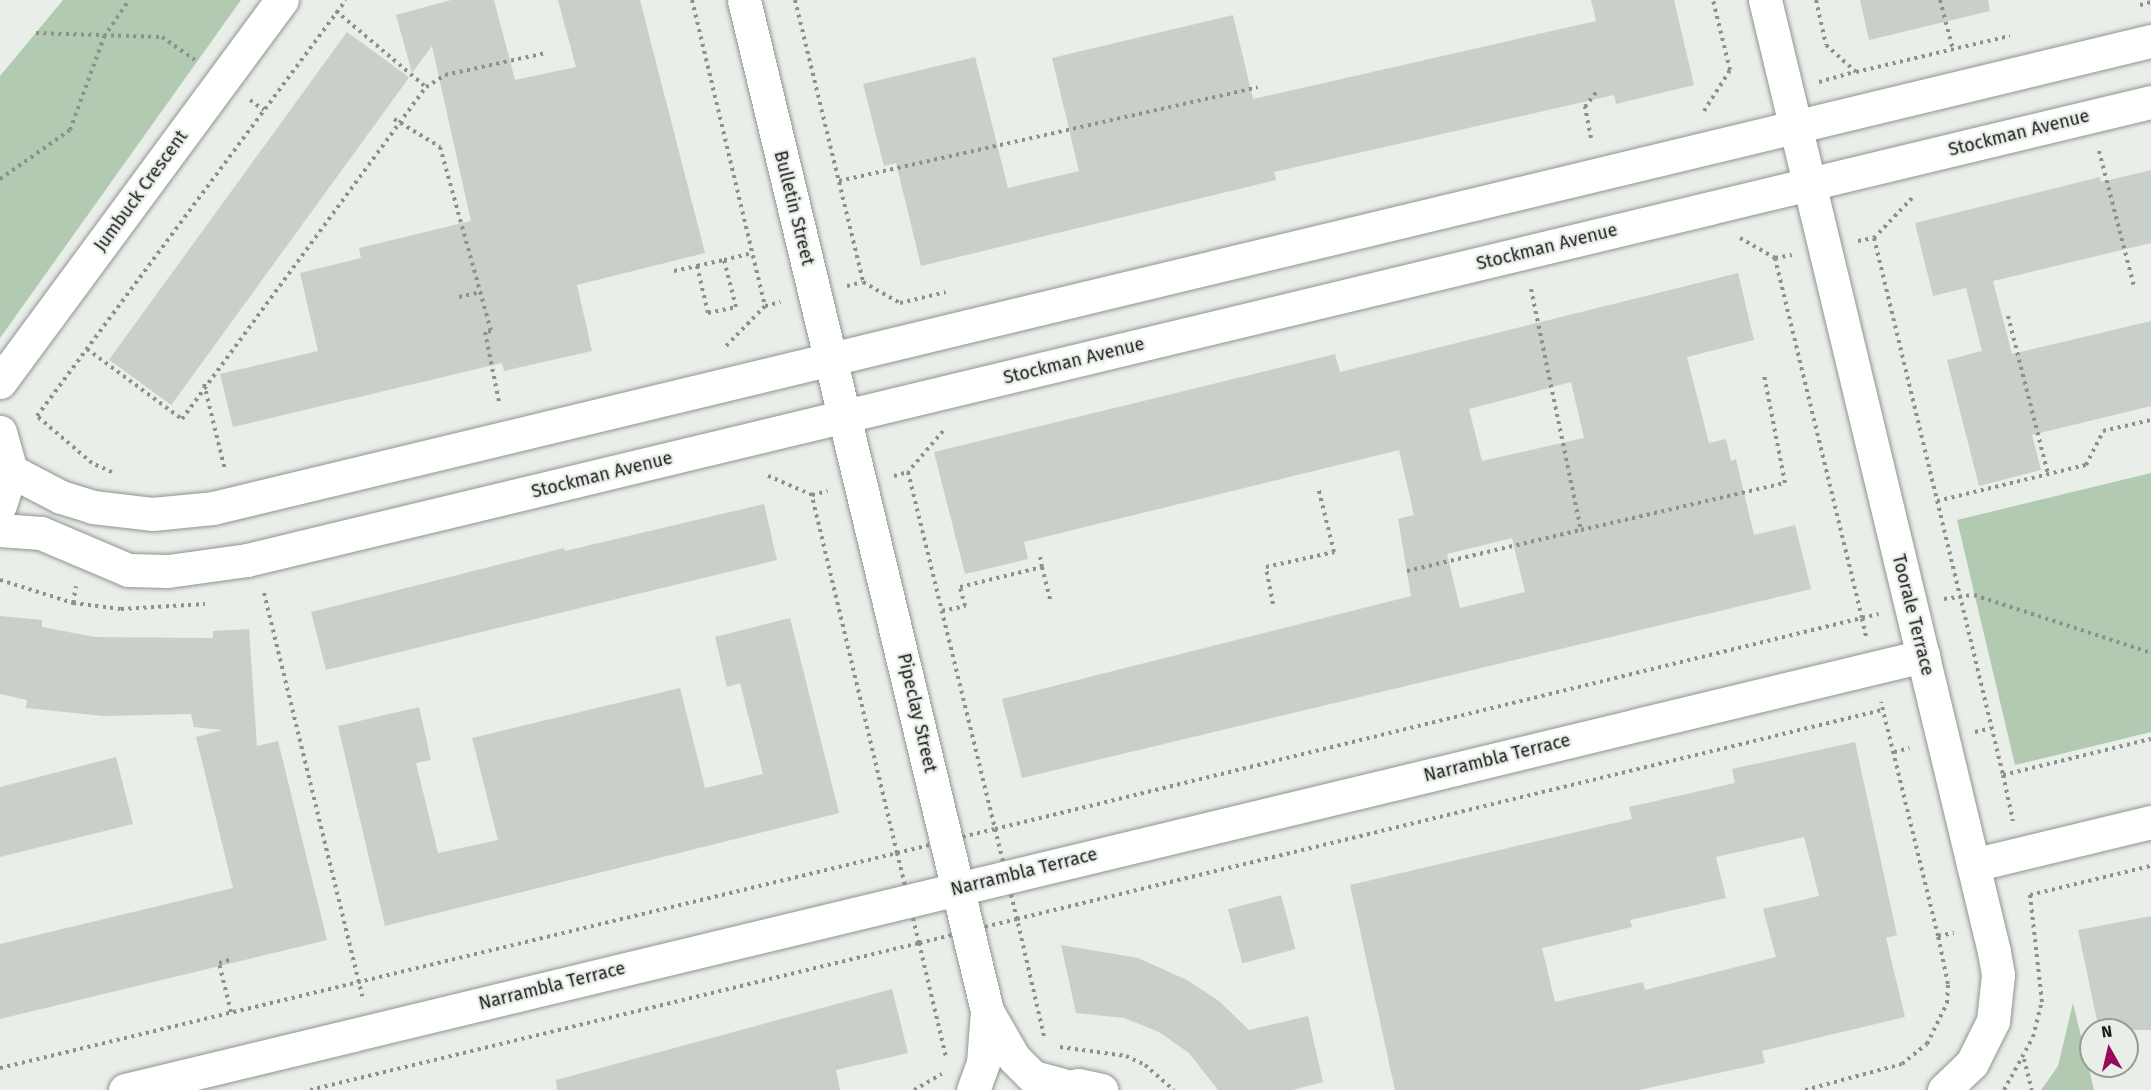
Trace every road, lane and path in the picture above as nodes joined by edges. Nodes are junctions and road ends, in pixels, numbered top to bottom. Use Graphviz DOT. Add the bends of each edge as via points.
graph roads {
  1 [pos="129,0"];
  2 [pos="282,0"];
  3 [pos="346,0"];
  4 [pos="692,0"];
  5 [pos="744,0"];
  6 [pos="795,0"];
  7 [pos="1713,0"];
  8 [pos="1765,0"];
  9 [pos="1815,0"];
  10 [pos="1940,0"];
  11 [pos="2151,2"];
  12 [pos="2128,8"];
  13 [pos="336,11"];
  14 [pos="36,33"];
  15 [pos="2023,33"];
  16 [pos="104,37"];
  17 [pos="2151,41"];
  18 [pos="1953,50"];
  19 [pos="546,53"];
  20 [pos="223,80"];
  21 [pos="426,87"];
  22 [pos="1258,87"];
  23 [pos="1597,91"];
  24 [pos="2151,102"];
  25 [pos="264,110"];
  26 [pos="1697,112"];
  27 [pos="396,121"];
  28 [pos="1795,126"];
  29 [pos="1602,135"];
  30 [pos="1591,138"];
  31 [pos="1580,140"];
  32 [pos="2099,151"];
  33 [pos="0,179"];
  34 [pos="839,182"];
  35 [pos="1809,184"];
  36 [pos="1909,198"];
  37 [pos="1731,240"];
  38 [pos="752,253"];
  39 [pos="724,260"];
  40 [pos="697,266"];
  41 [pos="674,271"];
  42 [pos="1542,286"];
  43 [pos="2134,286"];
  44 [pos="1531,289"];
  45 [pos="953,291"];
  46 [pos="1520,291"];
  47 [pos="482,292"];
  48 [pos="459,297"];
  49 [pos="2008,316"];
  50 [pos="721,348"];
  51 [pos="87,349"];
  52 [pos="831,359"];
  53 [pos="1764,375"];
  54 [pos="0,382"];
  55 [pos="204,386"];
  56 [pos="511,401"];
  57 [pos="499,404"];
  58 [pos="488,406"];
  59 [pos="844,416"];
  60 [pos="2151,420"];
  61 [pos="950,429"];
  62 [pos="0,432"];
  63 [pos="234,470"];
  64 [pos="11,471"];
  65 [pos="226,471"];
  66 [pos="214,473"];
  67 [pos="766,474"];
  68 [pos="2048,474"];
  69 [pos="124,477"];
  70 [pos="1318,488"];
  71 [pos="1937,501"];
  72 [pos="0,505"];
  73 [pos="0,530"];
  74 [pos="1581,530"];
  75 [pos="1040,557"];
  76 [pos="256,558"];
  77 [pos="1042,567"];
  78 [pos="1407,571"];
  79 [pos="1960,596"];
  80 [pos="1050,600"];
  81 [pos="1273,604"];
  82 [pos="1911,607"];
  83 [pos="942,611"];
  84 [pos="1863,618"];
  85 [pos="2151,653"];
  86 [pos="1923,656"];
  87 [pos="1873,668"];
  88 [pos="1882,710"];
  89 [pos="2151,739"];
  90 [pos="2151,822"];
  91 [pos="1973,865"];
  92 [pos="2151,866"];
  93 [pos="958,888"];
  94 [pos="233,959"];
  95 [pos="358,981"];
  96 [pos="987,1011"];
  97 [pos="231,1012"];
  98 [pos="370,1030"];
  99 [pos="1046,1047"];
  100 [pos="1056,1047"];
  101 [pos="2024,1058"];
  102 [pos="0,1068"];
  103 [pos="380,1073"];
  104 [pos="1050,1088"];
  105 [pos="125,1090"];
  106 [pos="310,1090"];
  107 [pos="914,1090"];
  108 [pos="973,1090"];
  109 [pos="1101,1090"];
  110 [pos="1174,1090"];
  111 [pos="1806,1090"];
  112 [pos="1944,1090"];
  113 [pos="2004,1090"];
  114 [pos="2032,1090"];
  1 -- 16 [label="path"];
  2 -- 20 [label="street, Jumbuck Crescent"];
  3 -- 13 [label="path"];
  4 -- 38 [label="path"];
  5 -- 52 [label="street, Bulletin Street"];
  6 -- 34 [label="path"];
  7 -- 26 [label="path" via="1730,70 1707,110"];
  8 -- 28 [label="street, Toorale Terrace"];
  9 -- 18 [label="path" via="1826,45 1856,72"];
  10 -- 18 [label="path"];
  11 -- 12 [label="path"];
  13 -- 21 [label="path"];
  13 -- 25 [label="path"];
  14 -- 16 [label="path"];
  15 -- 18 [label="path"];
  16 -- 20 [label="path" via="162,38"];
  16 -- 33 [label="path" via="70,130"];
  17 -- 28 [label="street"];
  19 -- 21 [label="path" via="445,75"];
  20 -- 25 [label="path"];
  20 -- 54 [label="street, Jumbuck Crescent"];
  21 -- 27 [label="path"];
  22 -- 34 [label="path"];
  23 -- 30 [label="path" via="1585,107"];
  24 -- 35 [label="street, Stockman Avenue"];
  25 -- 51 [label="path"];
  27 -- 47 [label="path" via="440,147 466,254 472,252"];
  27 -- 55 [label="path"];
  28 -- 35 [label="street, Toorale Terrace"];
  28 -- 52 [label="street"];
  29 -- 30 [label="path"];
  30 -- 31 [label="path"];
  32 -- 43 [label="path"];
  34 -- 45 [label="path" via="863,282 900,303"];
  35 -- 59 [label="street, Stockman Avenue"];
  35 -- 82 [label="street, Toorale Terrace"];
  36 -- 71 [label="path" via="1874,238"];
  37 -- 84 [label="path" via="1741,237 1775,258"];
  38 -- 39 [label="path"];
  38 -- 50 [label="path" via="765,306"];
  39 -- 40 [label="path"];
  39 -- 40 [label="path" via="736,307 708,313"];
  40 -- 41 [label="path"];
  42 -- 44 [label="path"];
  44 -- 46 [label="path"];
  44 -- 74 [label="path"];
  47 -- 48 [label="path"];
  47 -- 57 [label="path"];
  49 -- 68 [label="path"];
  51 -- 55 [label="path" via="182,419"];
  51 -- 69 [label="path" via="37,416 92,463"];
  52 -- 59 [label="street, Bulletin Street"];
  52 -- 64 [label="street" via="182,514 93,507 61,497"];
  53 -- 74 [label="path" via="1785,483"];
  55 -- 65 [label="path"];
  56 -- 57 [label="path"];
  57 -- 58 [label="path"];
  59 -- 76 [label="street, Stockman Avenue"];
  59 -- 93 [label="street, Pipeclay Street"];
  60 -- 68 [label="path" via="2103,431 2086,465"];
  61 -- 83 [label="path" via="940,432 908,472"];
  62 -- 64 [label="street"];
  63 -- 65 [label="path"];
  64 -- 72 [label="street"];
  65 -- 66 [label="path"];
  67 -- 95 [label="path" via="812,495 897,853"];
  68 -- 71 [label="path"];
  70 -- 81 [label="path" via="1334,552 1266,567"];
  71 -- 79 [label="path"];
  73 -- 76 [label="street, Stockman Avenue" via="40,533 128,570 208,568"];
  74 -- 78 [label="path"];
  75 -- 77 [label="path"];
  76 -- 95 [label="path"];
  77 -- 80 [label="path"];
  77 -- 83 [label="path" via="960,587 965,606"];
  79 -- 82 [label="path"];
  79 -- 85 [label="path" via="1974,595"];
  79 -- 89 [label="path" via="2003,775"];
  82 -- 84 [label="path"];
  82 -- 86 [label="street, Toorale Terrace"];
  83 -- 84 [label="path" via="994,829"];
  84 -- 87 [label="path"];
  86 -- 87 [label="street, Narrambla Terrace"];
  86 -- 91 [label="street, Toorale Terrace"];
  87 -- 88 [label="path"];
  87 -- 93 [label="street, Narrambla Terrace"];
  88 -- 99 [label="path" via="1017,919"];
  88 -- 111 [label="path" via="1938,936 1948,984 1947,1003 1927,1044 1902,1064"];
  90 -- 91 [label="street"];
  91 -- 112 [label="street, Toorale Terrace" via="1994,952 1997,998 1984,1043"];
  92 -- 101 [label="path" via="2030,895 2042,1002"];
  93 -- 96 [label="street, Pipeclay Street"];
  93 -- 98 [label="street, Narrambla Terrace"];
  94 -- 97 [label="path" via="219,963"];
  95 -- 97 [label="path"];
  95 -- 98 [label="path"];
  96 -- 104 [label="street, Pipeclay Street" via="1014,1058"];
  96 -- 108 [label="street, Pipeclay Street" via="983,1063"];
  97 -- 102 [label="path"];
  98 -- 103 [label="path"];
  98 -- 105 [label="street, Narrambla Terrace"];
  100 -- 110 [label="path" via="1100,1049 1126,1056 1144,1065"];
  101 -- 113 [label="path"];
  101 -- 114 [label="path"];
  103 -- 106 [label="path"];
  103 -- 107 [label="path" via="919,943 950,1071"];
  104 -- 109 [label="street, Pipeclay Street"];
}
